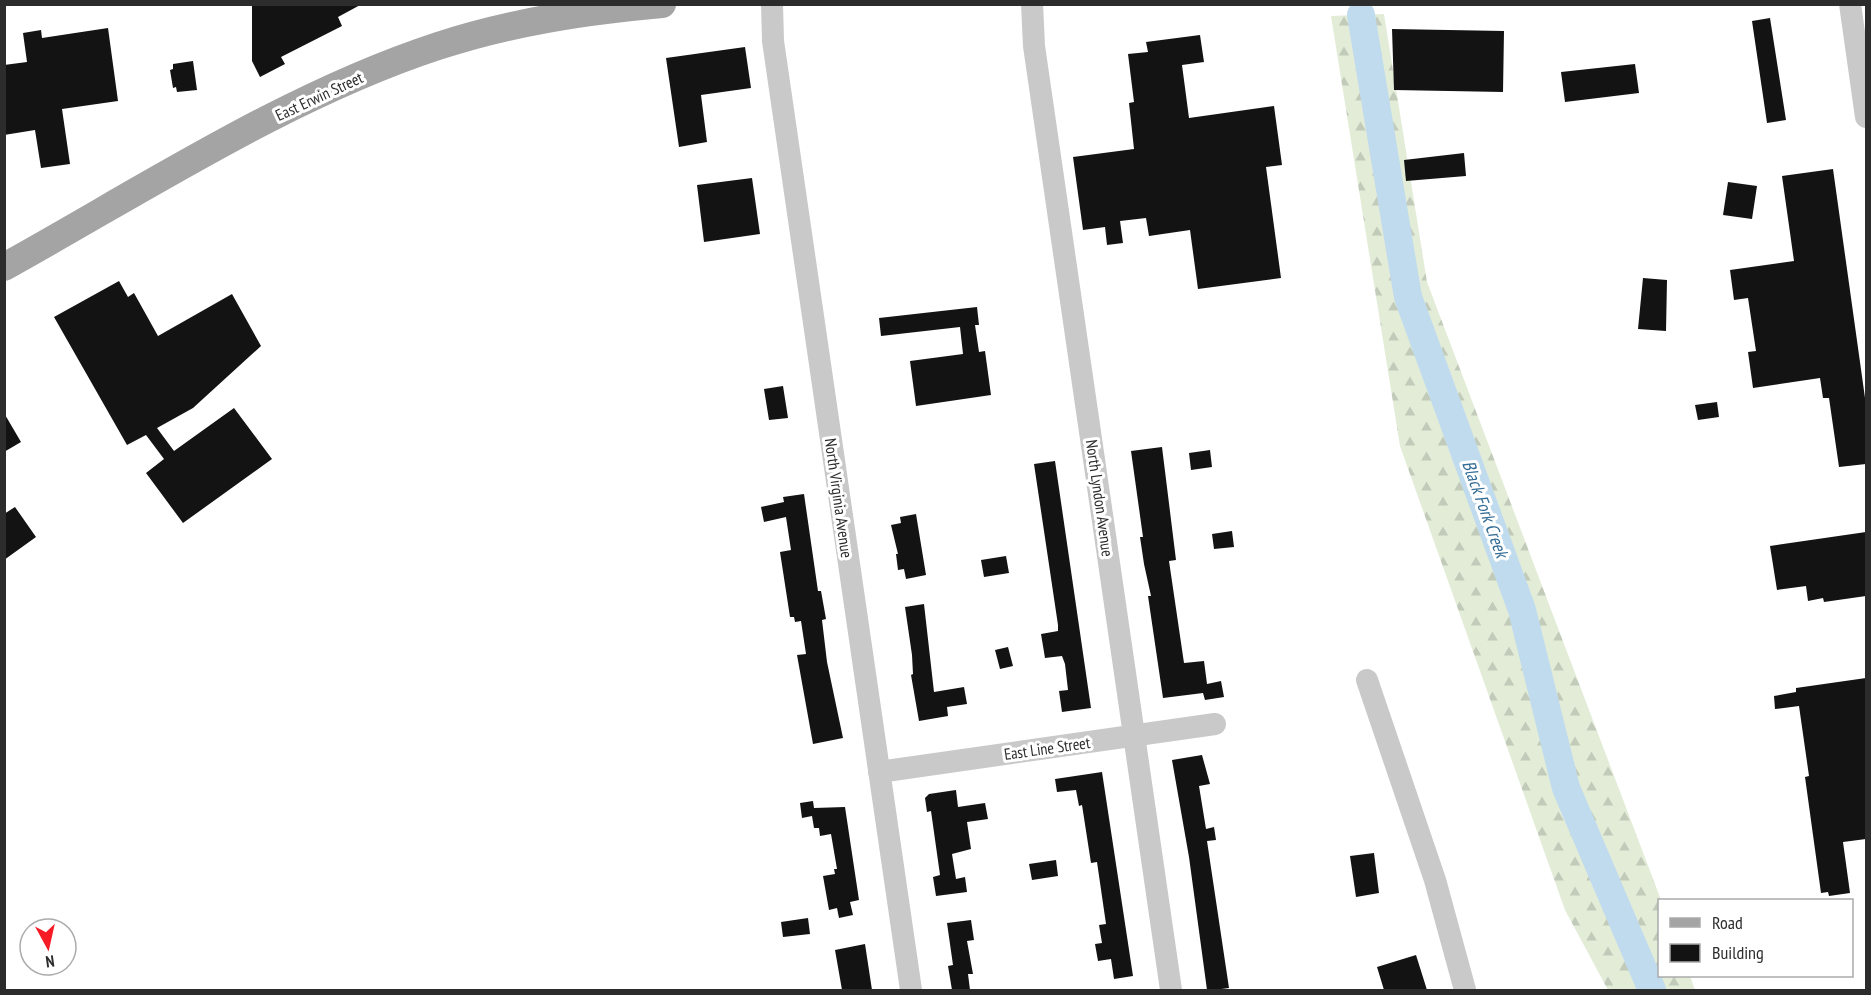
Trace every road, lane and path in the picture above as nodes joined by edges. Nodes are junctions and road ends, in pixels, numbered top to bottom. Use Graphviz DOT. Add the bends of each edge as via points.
graph roads {
  1 [pos="662,4"];
  2 [pos="772,4"];
  3 [pos="1032,4"];
  4 [pos="1850,4"];
  5 [pos="1866,117"];
  6 [pos="4,267"];
  7 [pos="1367,680"];
  8 [pos="1215,724"];
  9 [pos="1134,735"];
  10 [pos="879,772"];
  11 [pos="911,990"];
  12 [pos="1171,990"];
  13 [pos="1466,990"];
  1 -- 6 [label="main road, East Erwin Street" via="524,22 401,59 290,108"];
  2 -- 10 [label="street, North Virginia Avenue" via="775,53"];
  3 -- 9 [label="street, North Lyndon Avenue" via="1034,46"];
  4 -- 5 [label="street"];
  7 -- 13 [label="street" via="1435,880"];
  8 -- 9 [label="street, East Line Street"];
  9 -- 10 [label="street, East Line Street"];
  9 -- 12 [label="street, North Lyndon Avenue"];
  10 -- 11 [label="street, North Virginia Avenue"];
}
